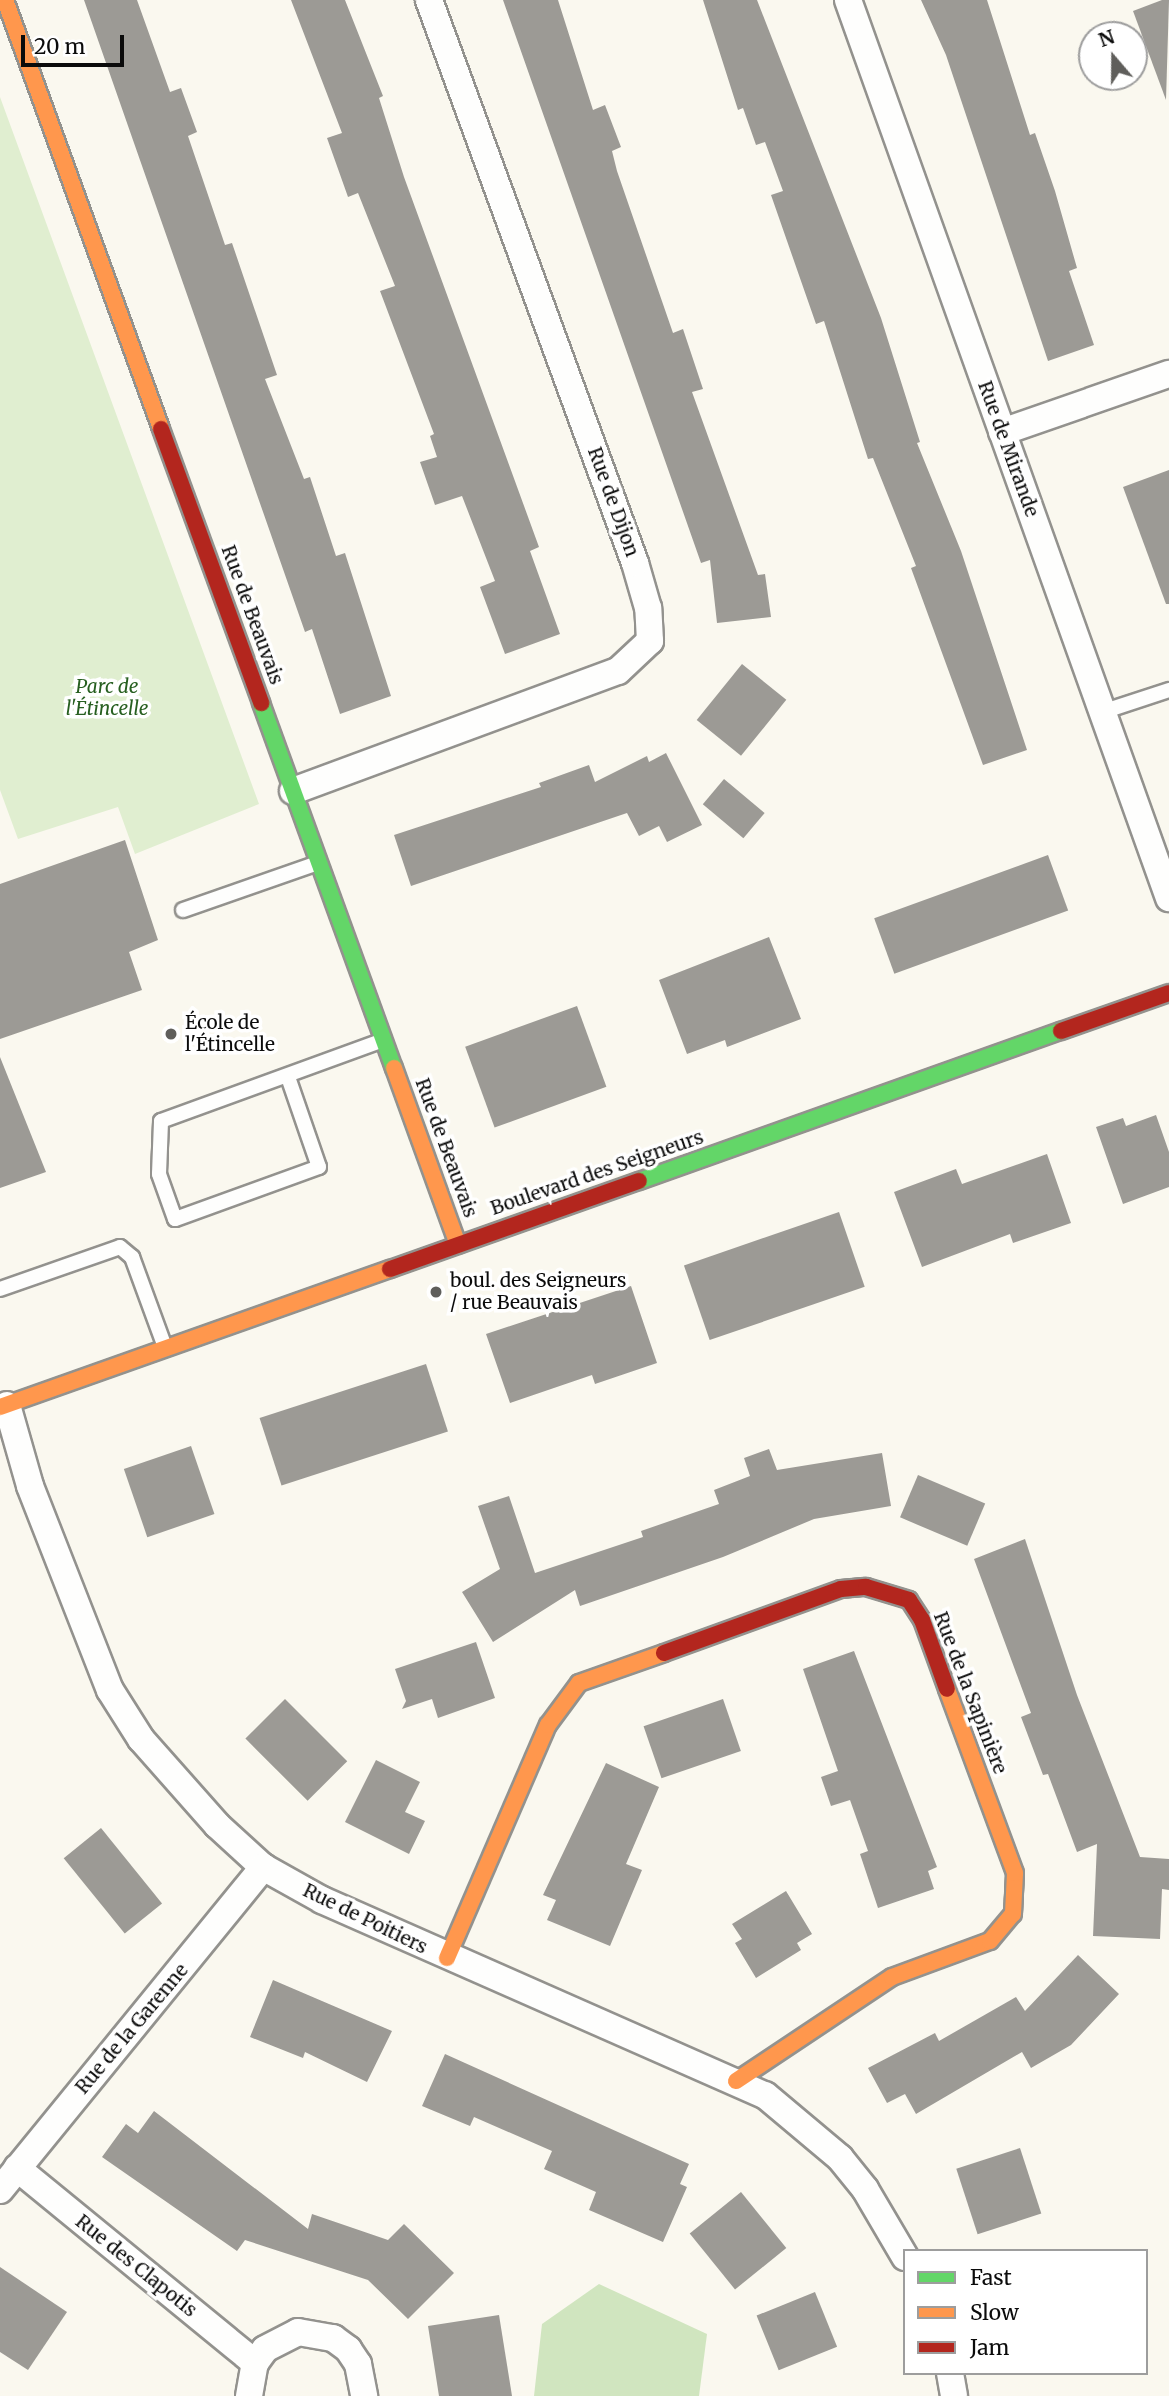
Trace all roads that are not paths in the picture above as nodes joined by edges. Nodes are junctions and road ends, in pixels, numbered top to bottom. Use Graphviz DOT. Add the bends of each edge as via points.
graph roads {
  1 [pos="5,0"];
  2 [pos="429,0"];
  3 [pos="848,0"];
  4 [pos="1169,374"];
  5 [pos="1002,432"];
  6 [pos="1169,690"];
  7 [pos="1102,712"];
  8 [pos="293,791"];
  9 [pos="319,863"];
  10 [pos="1169,898"];
  11 [pos="183,910"];
  12 [pos="1169,993"];
  13 [pos="384,1040"];
  14 [pos="288,1077"];
  15 [pos="458,1245"];
  16 [pos="0,1289"];
  17 [pos="166,1348"];
  18 [pos="3,1406"];
  19 [pos="263,1867"];
  20 [pos="447,1958"];
  21 [pos="736,2081"];
  22 [pos="18,2168"];
  23 [pos="0,2190"];
  24 [pos="903,2254"];
  25 [pos="255,2363"];
  26 [pos="950,2375"];
  27 [pos="249,2396"];
  28 [pos="363,2396"];
  29 [pos="954,2396"];
  1 -- 8 [label="street, Rue de Beauvais"];
  2 -- 8 [label="street, Rue de Dijon" via="635,563 648,608 650,641 618,671"];
  3 -- 5 [label="street, Rue de Mirande"];
  4 -- 5 [label="street"];
  5 -- 7 [label="street, Rue de Mirande"];
  6 -- 7 [label="lane"];
  7 -- 10 [label="street, Rue de Mirande"];
  8 -- 9 [label="street, Rue de Beauvais"];
  9 -- 11 [label="lane"];
  9 -- 13 [label="street, Rue de Beauvais"];
  12 -- 15 [label="street, Boulevard des Seigneurs"];
  13 -- 14 [label="lane"];
  13 -- 15 [label="street, Rue de Beauvais"];
  14 -- 14 [label="lane" via="161,1121 159,1174 175,1219 319,1167"];
  15 -- 17 [label="street, Boulevard des Seigneurs"];
  16 -- 17 [label="lane" via="120,1247 132,1257"];
  17 -- 18 [label="street, Boulevard des Seigneurs"];
  18 -- 19 [label="street, Rue de Poitiers" via="110,1690 141,1738 217,1825"];
  19 -- 20 [label="street, Rue de Poitiers"];
  19 -- 22 [label="street, Rue de la Garenne"];
  20 -- 21 [label="street, Rue de Poitiers"];
  20 -- 21 [label="street, Rue de la Sapinière" via="548,1725 579,1683 841,1588 866,1587 908,1600 922,1620 1015,1874 1013,1914 990,1941 892,1977"];
  21 -- 24 [label="street, Rue de Poitiers" via="791,2113 840,2158 865,2189"];
  22 -- 23 [label="street, Rue de la Garenne"];
  22 -- 25 [label="street, Rue des Clapotis"];
  25 -- 27 [label="street"];
  25 -- 28 [label="street" via="281,2338 316,2333 348,2349 358,2364"];
  26 -- 29 [label="street"];
}
